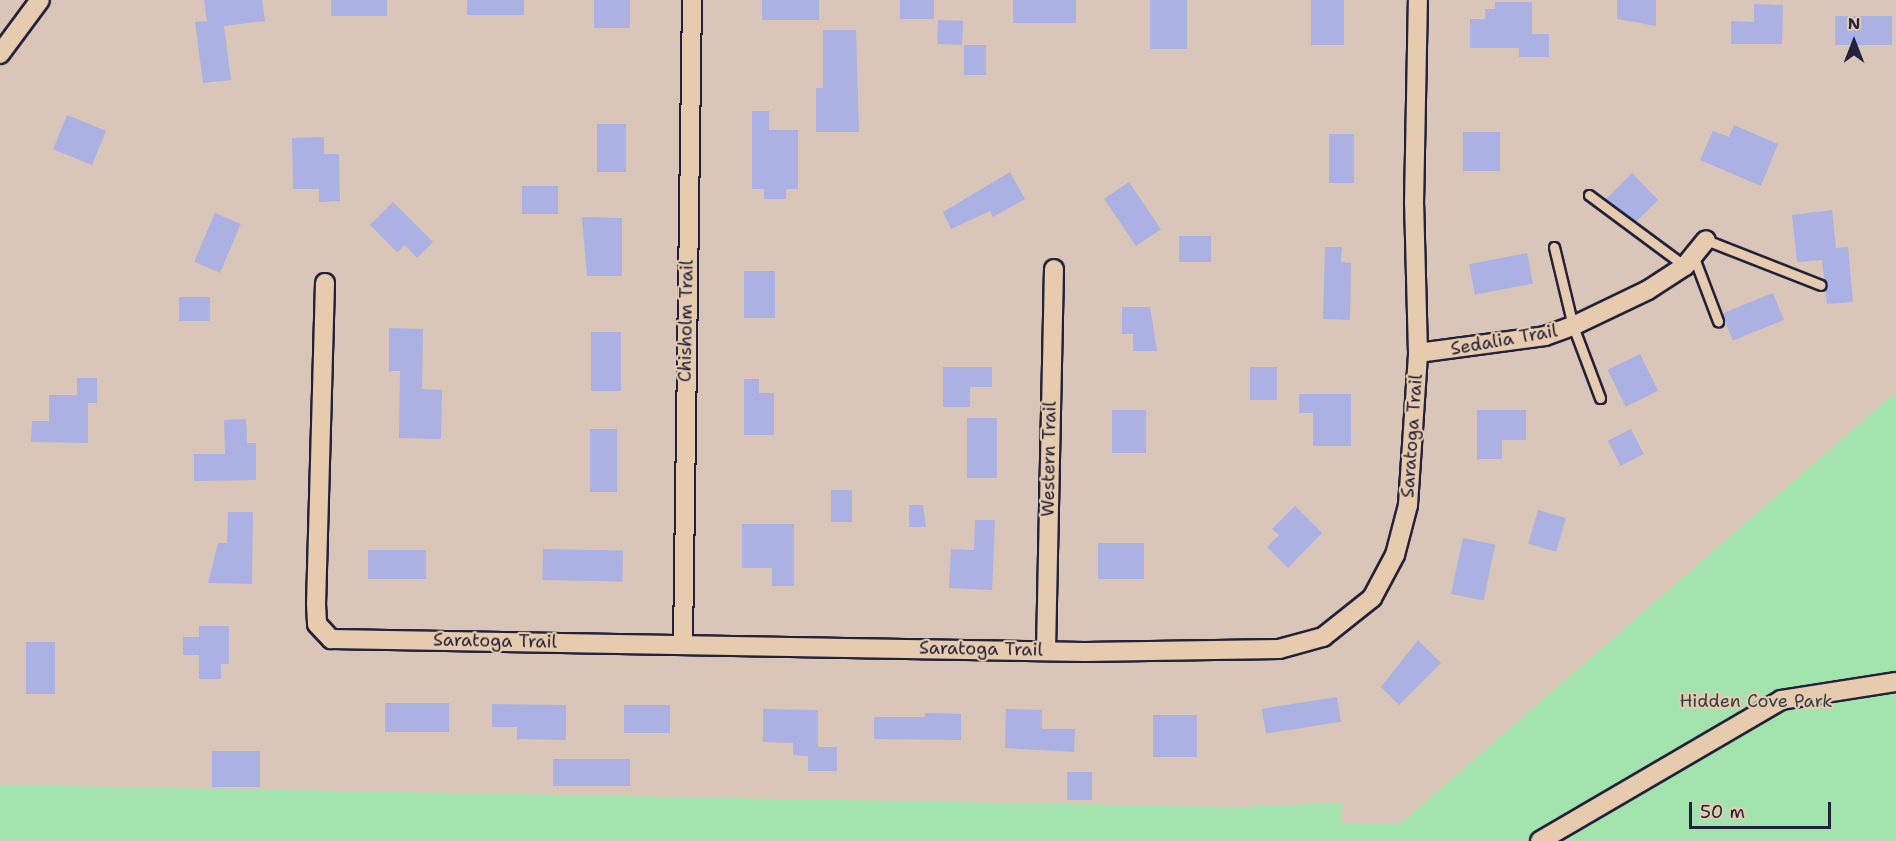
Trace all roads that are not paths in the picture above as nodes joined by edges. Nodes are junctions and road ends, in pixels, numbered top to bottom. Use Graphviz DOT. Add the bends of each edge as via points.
graph roads {
  1 [pos="40,0"];
  2 [pos="692,0"];
  3 [pos="1418,0"];
  4 [pos="0,54"];
  5 [pos="1589,195"];
  6 [pos="1706,240"];
  7 [pos="1554,247"];
  8 [pos="1689,260"];
  9 [pos="1054,269"];
  10 [pos="325,283"];
  11 [pos="1821,285"];
  12 [pos="1718,321"];
  13 [pos="1573,326"];
  14 [pos="1418,353"];
  15 [pos="1600,398"];
  16 [pos="683,643"];
  17 [pos="1046,650"];
  18 [pos="1896,682"];
  19 [pos="1540,841"];
  1 -- 4 [label="street"];
  2 -- 16 [label="street, Chisholm Trail"];
  3 -- 14 [label="street, Saratoga Trail" via="1414,204"];
  5 -- 8 [label="lane"];
  6 -- 8 [label="street, Sedalia Trail"];
  6 -- 11 [label="lane"];
  7 -- 13 [label="lane"];
  8 -- 12 [label="lane"];
  8 -- 13 [label="street, Sedalia Trail" via="1608,312"];
  9 -- 17 [label="street, Western Trail"];
  10 -- 16 [label="street, Saratoga Trail" via="316,604 322,634 349,640"];
  13 -- 14 [label="street, Sedalia Trail" via="1535,338"];
  13 -- 15 [label="lane"];
  14 -- 17 [label="street, Saratoga Trail" via="1408,505 1395,555 1372,598 1344,622 1323,637 1264,651"];
  16 -- 17 [label="street, Saratoga Trail"];
  18 -- 19 [label="street" via="1781,700"];
}
